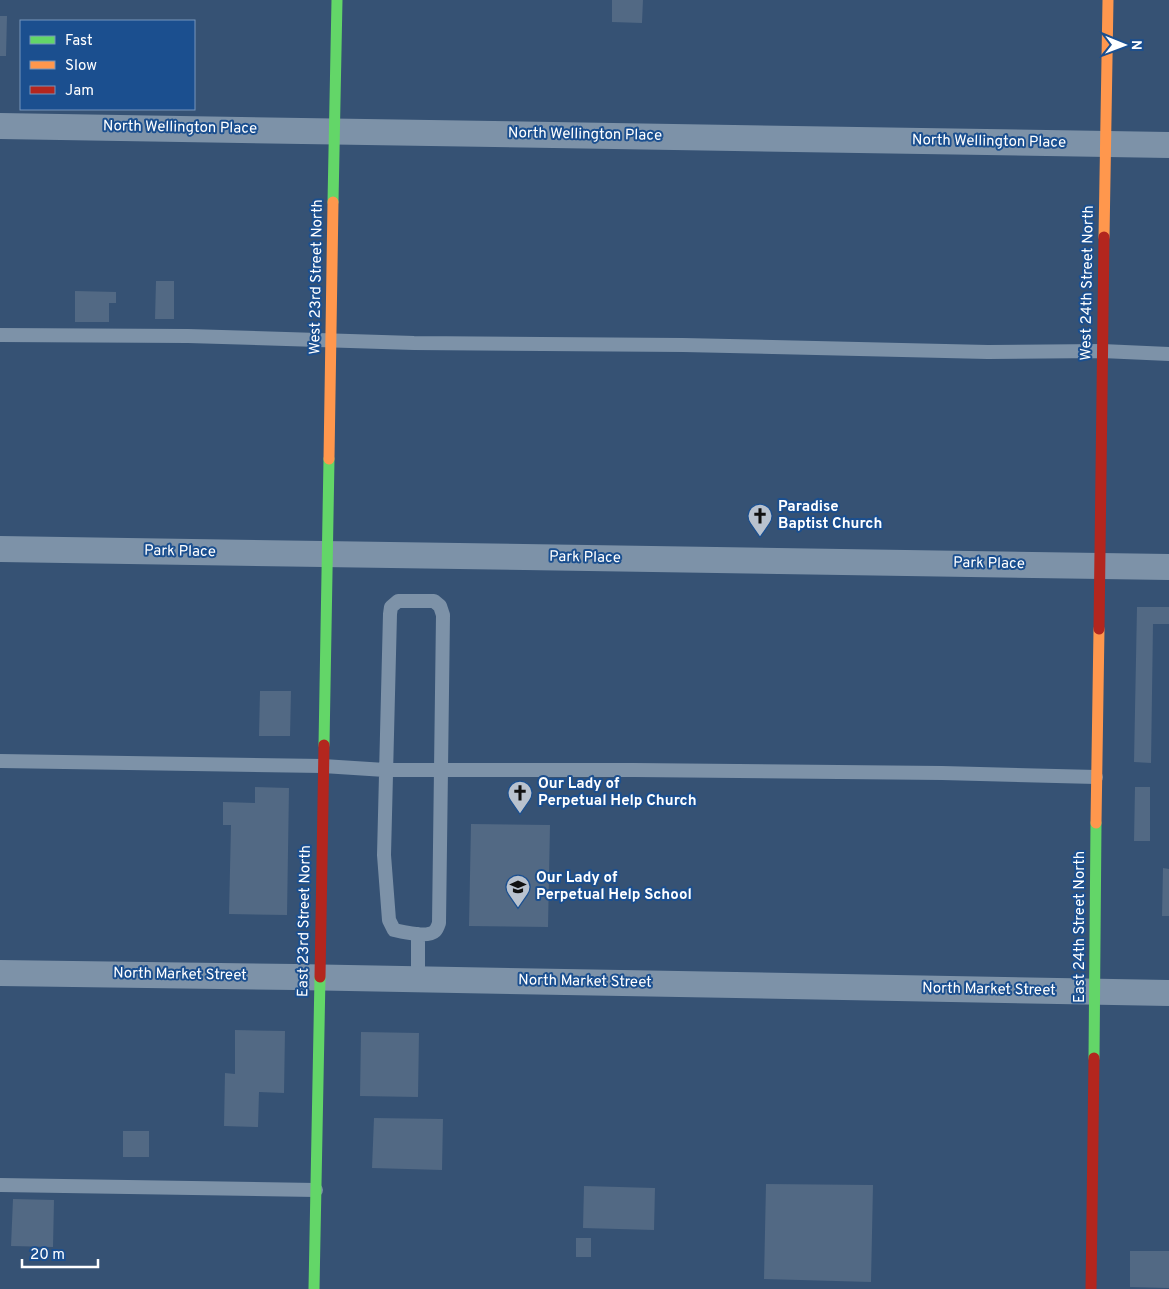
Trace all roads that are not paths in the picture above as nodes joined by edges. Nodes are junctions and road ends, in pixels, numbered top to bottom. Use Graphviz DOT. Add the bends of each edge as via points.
graph roads {
  1 [pos="337,0"];
  2 [pos="1108,0"];
  3 [pos="0,126"];
  4 [pos="335,131"];
  5 [pos="1106,144"];
  6 [pos="1169,145"];
  7 [pos="0,335"];
  8 [pos="331,340"];
  9 [pos="1102,352"];
  10 [pos="1169,354"];
  11 [pos="0,550"];
  12 [pos="327,554"];
  13 [pos="1099,566"];
  14 [pos="1169,567"];
  15 [pos="0,761"];
  16 [pos="323,766"];
  17 [pos="385,770"];
  18 [pos="441,770"];
  19 [pos="1096,777"];
  20 [pos="418,934"];
  21 [pos="0,973"];
  22 [pos="319,977"];
  23 [pos="418,979"];
  24 [pos="1093,992"];
  25 [pos="1169,993"];
  26 [pos="0,1185"];
  27 [pos="316,1190"];
  28 [pos="314,1289"];
  29 [pos="1091,1289"];
  1 -- 4 [label="street, West 23rd Street North"];
  2 -- 5 [label="street, West 24th Street North"];
  3 -- 4 [label="street, North Wellington Place"];
  4 -- 5 [label="street, North Wellington Place"];
  4 -- 8 [label="street, West 23rd Street North"];
  5 -- 6 [label="street, North Wellington Place"];
  5 -- 9 [label="street, West 24th Street North"];
  7 -- 8 [label="lane"];
  8 -- 9 [label="lane"];
  8 -- 12 [label="street, West 23rd Street North"];
  9 -- 10 [label="lane"];
  9 -- 13 [label="street, West 24th Street North"];
  11 -- 12 [label="street, Park Place"];
  12 -- 13 [label="street, Park Place"];
  12 -- 16 [label="street, East 23rd Street North"];
  13 -- 14 [label="street, Park Place"];
  13 -- 19 [label="street, East 24th Street North"];
  15 -- 16 [label="lane"];
  16 -- 17 [label="lane"];
  16 -- 22 [label="street, East 23rd Street North"];
  17 -- 18 [label="lane"];
  17 -- 18 [label="lane" via="390,614 398,601 434,602 440,606 443,615"];
  17 -- 20 [label="lane" via="384,856 390,920 394,930"];
  18 -- 19 [label="lane"];
  18 -- 20 [label="lane" via="439,923 430,934"];
  19 -- 24 [label="street, East 24th Street North"];
  20 -- 23 [label="lane"];
  21 -- 22 [label="street, North Market Street"];
  22 -- 23 [label="street, North Market Street"];
  22 -- 27 [label="street, East 23rd Street North"];
  23 -- 24 [label="street, North Market Street"];
  24 -- 25 [label="street, North Market Street"];
  24 -- 29 [label="street, East 24th Street North"];
  26 -- 27 [label="lane"];
  27 -- 28 [label="street, East 23rd Street North"];
}
